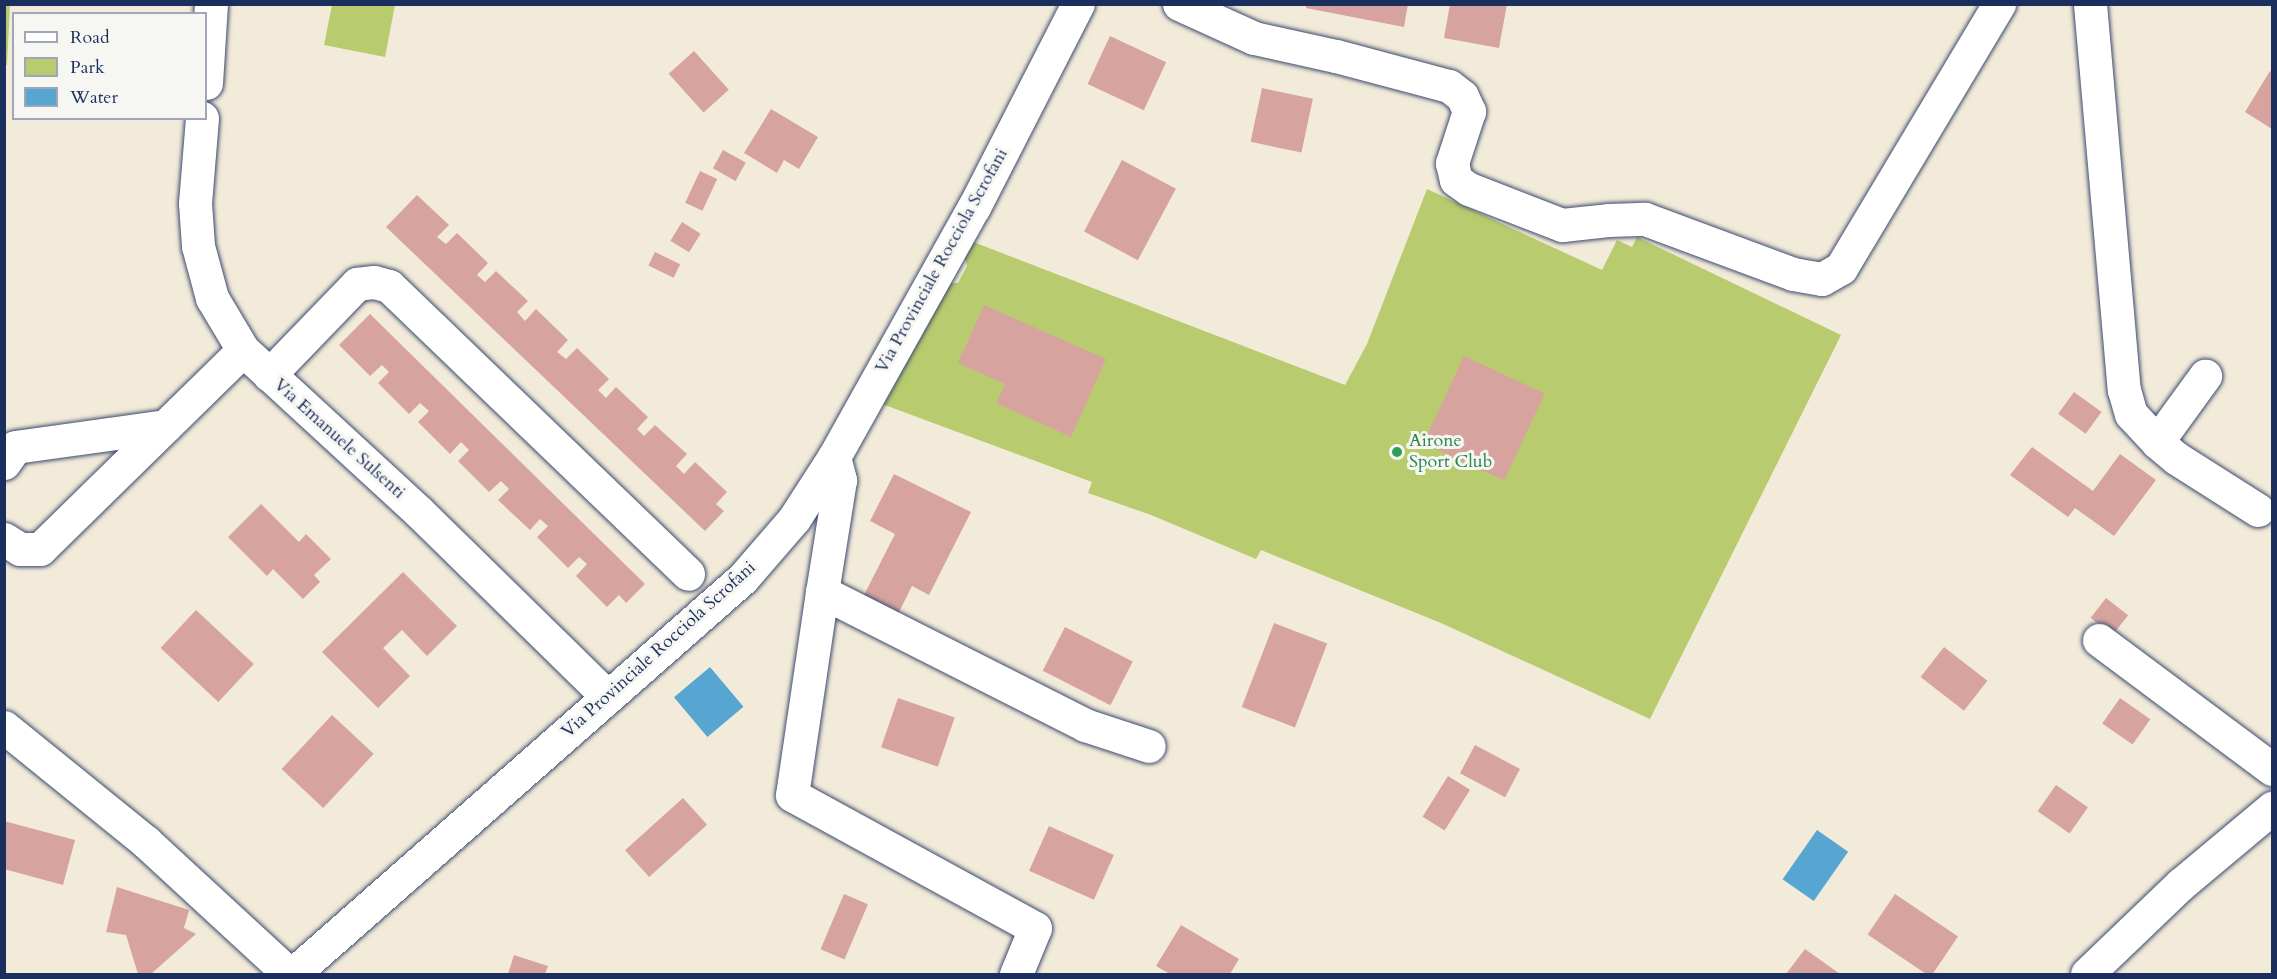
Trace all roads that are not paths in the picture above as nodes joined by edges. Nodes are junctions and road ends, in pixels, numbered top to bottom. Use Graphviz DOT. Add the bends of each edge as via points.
graph roads {
  1 [pos="211,4"];
  2 [pos="1078,4"];
  3 [pos="1179,4"];
  4 [pos="1999,4"];
  5 [pos="2090,4"];
  6 [pos="207,67"];
  7 [pos="202,120"];
  8 [pos="243,350"];
  9 [pos="269,375"];
  10 [pos="2205,376"];
  11 [pos="166,426"];
  12 [pos="2157,442"];
  13 [pos="834,457"];
  14 [pos="4,463"];
  15 [pos="2258,510"];
  16 [pos="4,539"];
  17 [pos="688,573"];
  18 [pos="822,592"];
  19 [pos="2100,640"];
  20 [pos="608,697"];
  21 [pos="4,727"];
  22 [pos="1149,746"];
  23 [pos="2272,769"];
  24 [pos="2272,808"];
  25 [pos="291,975"];
  26 [pos="1016,975"];
  27 [pos="2087,975"];
  1 -- 6 [label="street"];
  2 -- 13 [label="street, Via Provinciale Rocciola Scrofani" via="974,207"];
  3 -- 4 [label="street" via="1254,38 1449,86 1462,96 1469,111 1452,163 1456,180 1469,189 1562,225 1645,219 1793,274 1822,279 1841,268"];
  5 -- 12 [label="street" via="2124,390 2131,414"];
  7 -- 8 [label="street, Via Emanuele Sulsenti" via="195,203 198,246 212,298"];
  8 -- 9 [label="street, Via Emanuele Sulsenti"];
  8 -- 11 [label="street"];
  9 -- 17 [label="street" via="357,284 374,282 389,286"];
  9 -- 20 [label="street, Via Emanuele Sulsenti" via="418,512"];
  10 -- 12 [label="street"];
  11 -- 14 [label="street" via="15,447"];
  11 -- 16 [label="street" via="40,549 20,549"];
  12 -- 15 [label="street"];
  13 -- 18 [label="street" via="840,480"];
  13 -- 20 [label="street, Via Provinciale Rocciola Scrofani" via="794,519 743,578"];
  18 -- 22 [label="street" via="1085,725"];
  18 -- 26 [label="street" via="792,795 1035,928"];
  19 -- 23 [label="street"];
  20 -- 25 [label="street, Via Provinciale Rocciola Scrofani"];
  21 -- 25 [label="street" via="146,842"];
  24 -- 27 [label="street" via="2181,884"];
}
